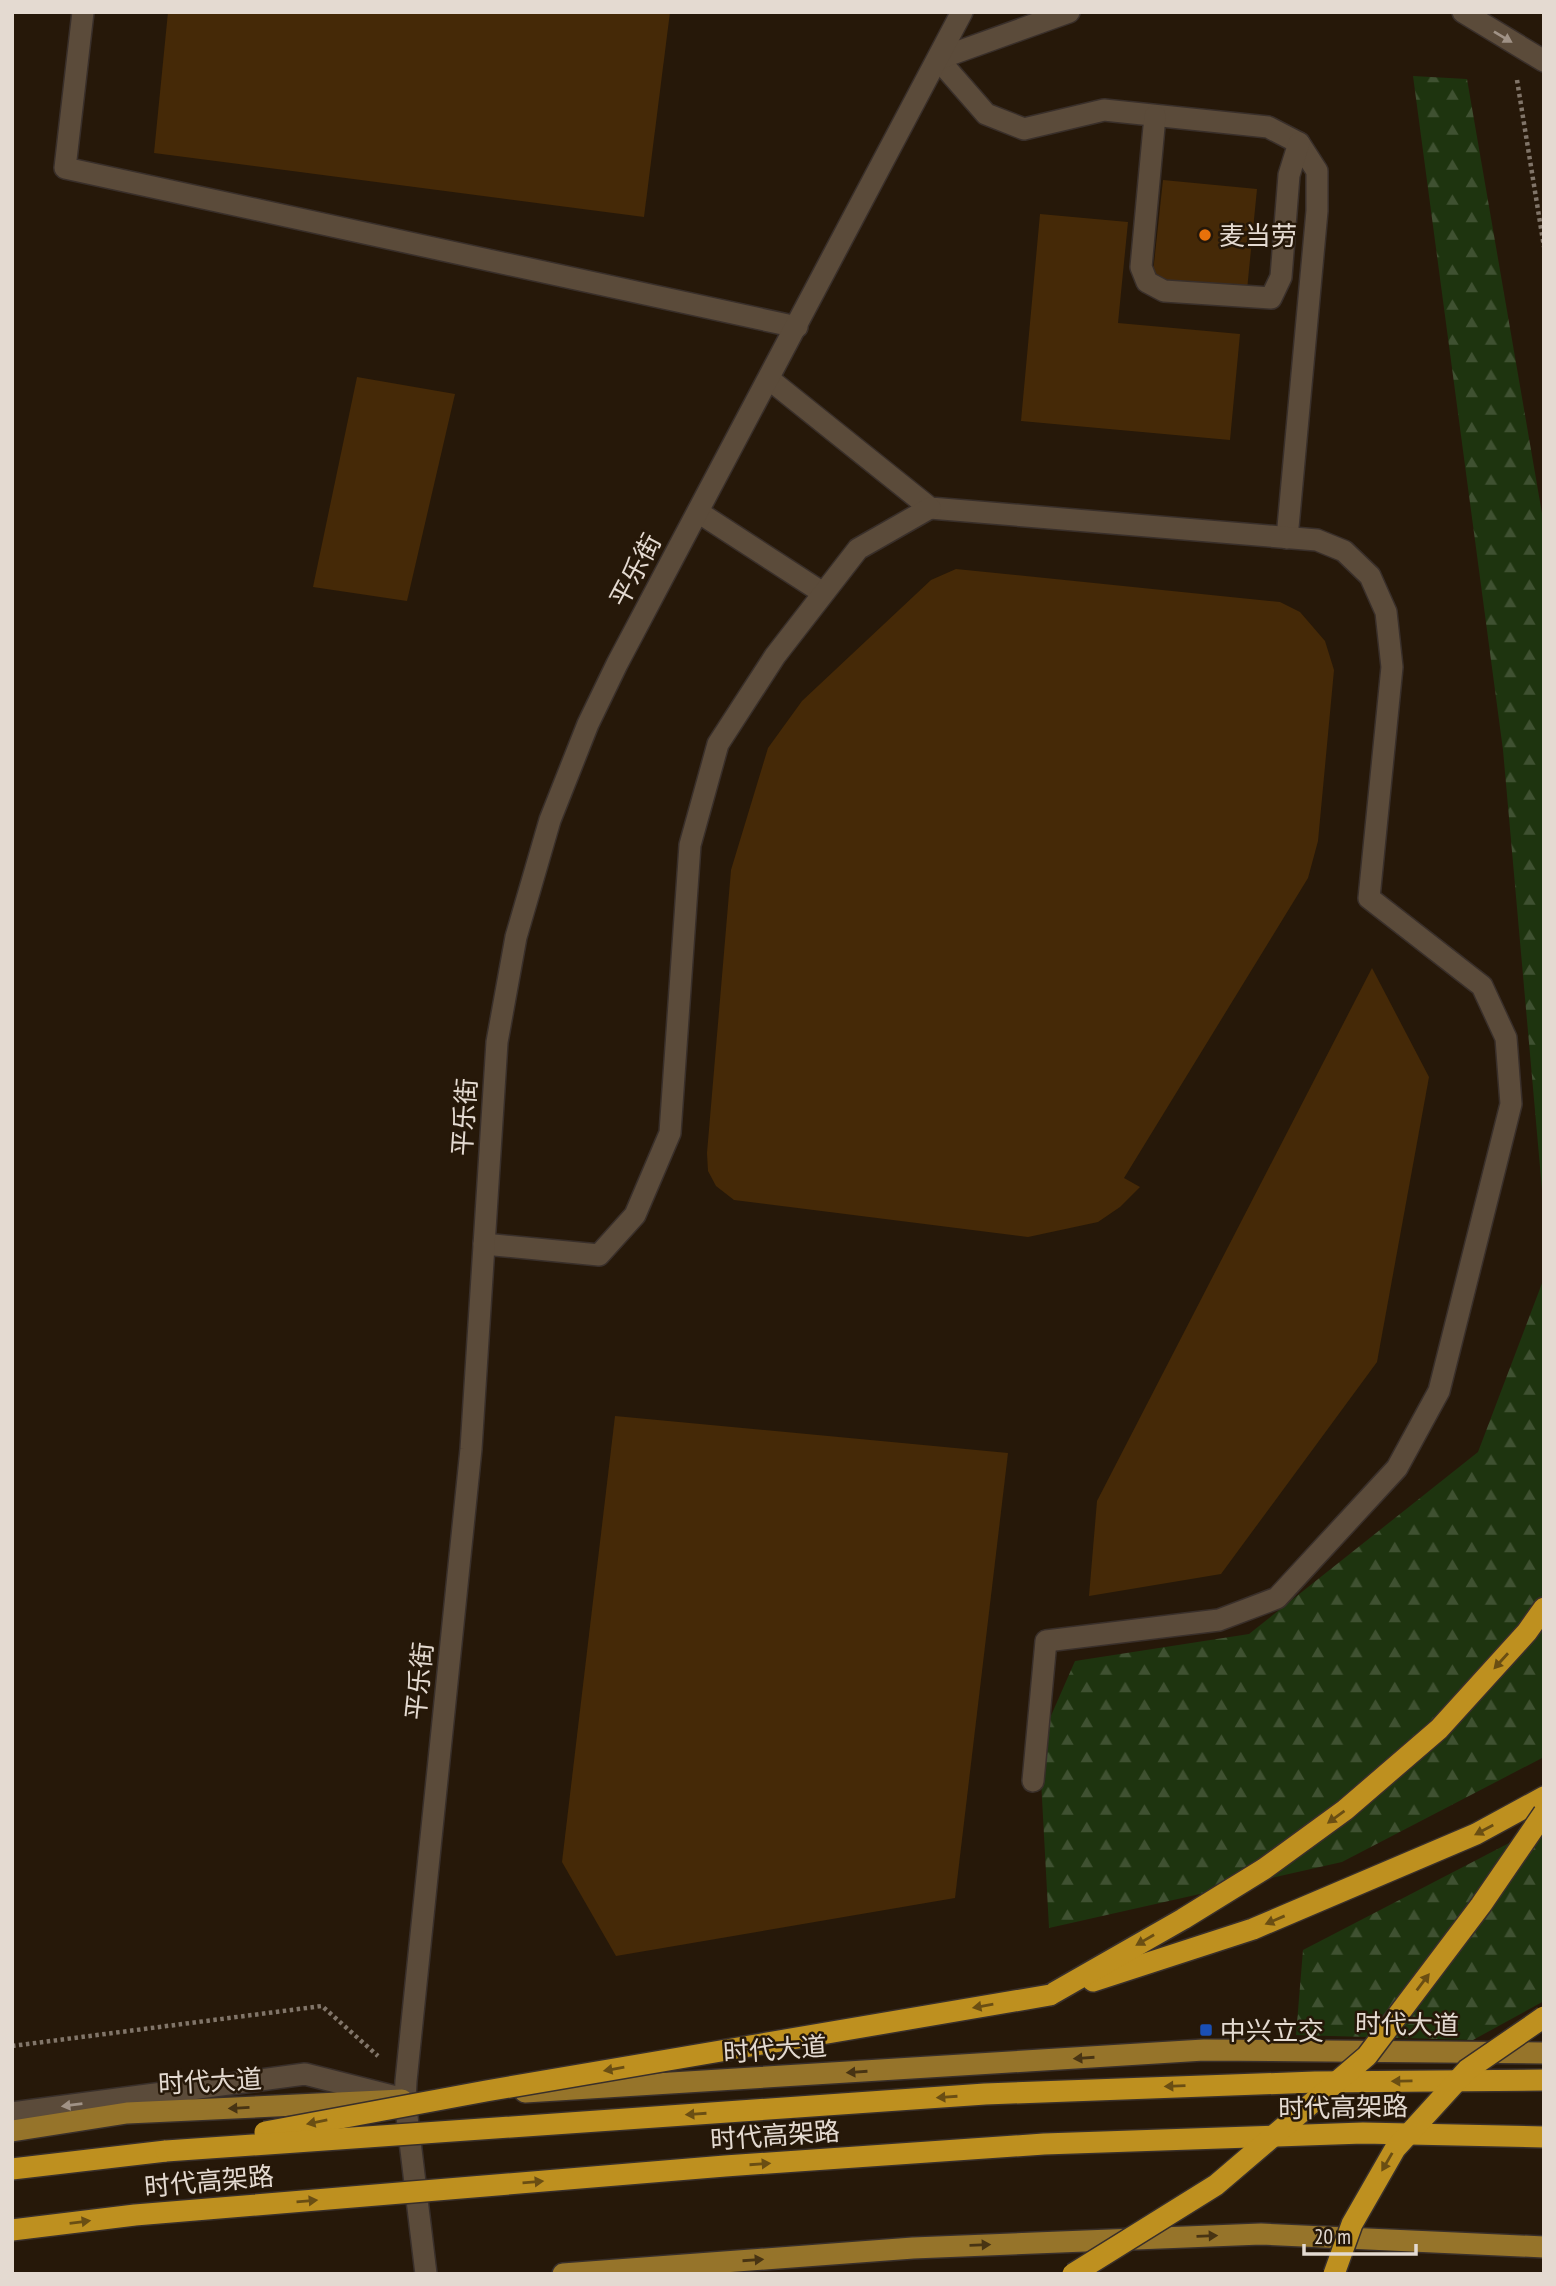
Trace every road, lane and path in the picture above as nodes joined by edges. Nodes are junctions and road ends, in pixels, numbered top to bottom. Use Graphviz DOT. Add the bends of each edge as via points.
graph roads {
  1 [pos="83,12"];
  2 [pos="962,12"];
  3 [pos="1069,12"];
  4 [pos="1463,12"];
  5 [pos="1506,38"];
  6 [pos="938,59"];
  7 [pos="1544,61"];
  8 [pos="1156,116"];
  9 [pos="1299,143"];
  10 [pos="1544,247"];
  11 [pos="797,327"];
  12 [pos="769,379"];
  13 [pos="930,508"];
  14 [pos="698,512"];
  15 [pos="1287,538"];
  16 [pos="823,593"];
  17 [pos="484,1244"];
  18 [pos="1544,1608"];
  19 [pos="1033,1781"];
  20 [pos="1544,1797"];
  21 [pos="1544,1813"];
  22 [pos="1050,1994"];
  23 [pos="1544,2017"];
  24 [pos="1544,2053"];
  25 [pos="1544,2080"];
  26 [pos="405,2100"];
  27 [pos="12,2113"];
  28 [pos="12,2131"];
  29 [pos="1544,2137"];
  30 [pos="166,2151"];
  31 [pos="12,2169"];
  32 [pos="12,2230"];
  33 [pos="1544,2247"];
  34 [pos="426,2274"];
  35 [pos="563,2274"];
  36 [pos="1073,2274"];
  37 [pos="1334,2274"];
  1 -- 11 [label="street" via="65,168"];
  2 -- 6 [label="street, 平乐街"];
  3 -- 6 [label="street"];
  4 -- 5 [label="street, one-way"];
  5 -- 7 [label="street"];
  5 -- 10 [label="path" via="1517,78"];
  6 -- 8 [label="street" via="986,114 1024,129 1104,110"];
  6 -- 11 [label="street, 平乐街"];
  8 -- 9 [label="street" via="1268,127"];
  8 -- 9 [label="street" via="1141,267 1147,282 1164,290 1271,298 1281,278 1289,175"];
  9 -- 15 [label="street" via="1317,171 1317,211"];
  11 -- 12 [label="street, 平乐街"];
  12 -- 13 [label="street"];
  12 -- 14 [label="street, 平乐街"];
  13 -- 15 [label="street"];
  13 -- 16 [label="street" via="858,549"];
  14 -- 16 [label="street"];
  14 -- 17 [label="street, 平乐街" via="617,664 550,820 516,937 497,1042"];
  15 -- 19 [label="street" via="1317,540 1344,551 1370,576 1386,612 1392,667 1369,898 1482,986 1506,1038 1511,1104 1440,1391 1397,1468 1277,1598 1219,1620 1046,1640"];
  16 -- 17 [label="street" via="718,744 690,845 670,1133 635,1215 599,1255"];
  17 -- 26 [label="street, 平乐街" via="471,1448"];
  18 -- 22 [label="highway, one-way" via="1439,1729 1345,1810 1264,1869"];
  20 -- 22 [label="highway, one-way" via="1476,1834 1253,1929"];
  36 -- 21 [label="highway, one-way, bridge" via="1216,2185 1367,2056"];
  22 -- 30 [label="highway, one-way, bridge"];
  23 -- 37 [label="highway, one-way, bridge" via="1467,2070 1395,2149 1352,2224"];
  24 -- 26 [label="main road, 时代大道, one-way" via="1204,2050"];
  25 -- 30 [label="highway, 时代高架路, one-way, bridge" via="1315,2082 985,2094"];
  26 -- 27 [label="street, one-way" via="305,2074"];
  26 -- 28 [label="main road, 时代大道, one-way" via="127,2113"];
  26 -- 34 [label="street, 平乐街"];
  32 -- 29 [label="highway, 时代高架路, one-way, bridge" via="712,2167 1044,2144 1363,2133"];
  30 -- 31 [label="highway, 时代高架路"];
  35 -- 33 [label="main road, one-way" via="913,2248 1261,2234"];
}
